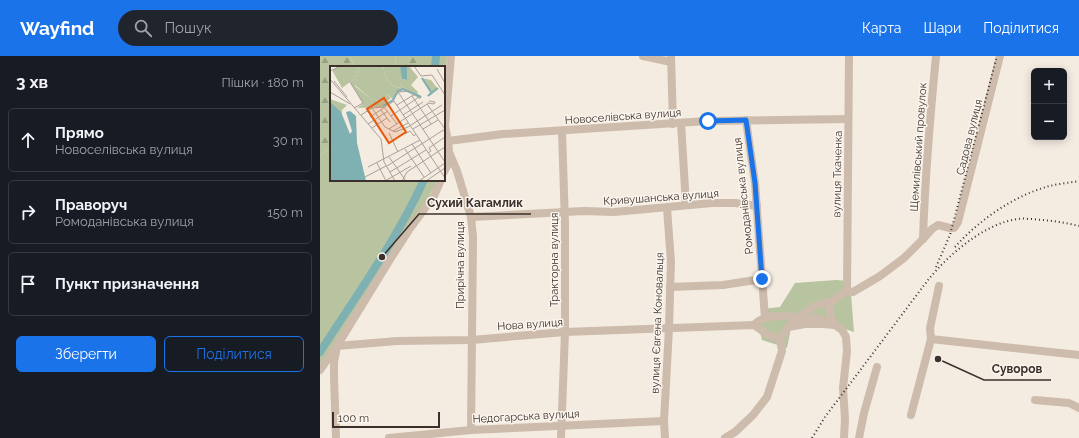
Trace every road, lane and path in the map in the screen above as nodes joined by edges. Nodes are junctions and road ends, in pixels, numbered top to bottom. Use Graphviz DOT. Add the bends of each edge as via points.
graph roads {
  1 [pos="451,56"];
  2 [pos="644,56"];
  3 [pos="849,56"];
  4 [pos="936,56"];
  5 [pos="1000,56"];
  6 [pos="671,59"];
  7 [pos="848,119"];
  8 [pos="746,120"];
  9 [pos="677,123"];
  10 [pos="562,131"];
  11 [pos="448,141"];
  12 [pos="448,152"];
  13 [pos="445,170"];
  14 [pos="441,181"];
  15 [pos="686,205"];
  16 [pos="757,206"];
  17 [pos="667,208"];
  18 [pos="565,213"];
  19 [pos="471,216"];
  20 [pos="923,239"];
  21 [pos="762,279"];
  22 [pos="939,286"];
  23 [pos="670,287"];
  24 [pos="847,291"];
  25 [pos="832,301"];
  26 [pos="765,318"];
  27 [pos="798,318"];
  28 [pos="754,325"];
  29 [pos="835,325"];
  30 [pos="788,327"];
  31 [pos="669,328"];
  32 [pos="565,332"];
  33 [pos="780,339"];
  34 [pos="931,339"];
  35 [pos="471,340"];
  36 [pos="337,346"];
  37 [pos="1079,355"];
  38 [pos="877,367"];
  39 [pos="320,370"];
  40 [pos="1035,400"];
  41 [pos="1079,408"];
  42 [pos="911,415"];
  43 [pos="664,421"];
  44 [pos="562,425"];
  45 [pos="471,430"];
  46 [pos="336,438"];
  47 [pos="389,438"];
  48 [pos="562,438"];
  49 [pos="665,438"];
  50 [pos="725,438"];
  51 [pos="844,438"];
  52 [pos="859,438"];
  1 -- 11 [label="street, Прирічна вулиця" via="446,126"];
  2 -- 6 [label="street"];
  3 -- 7 [label="street, вулиця Ткаченка"];
  4 -- 20 [label="street, Щемилівський провулок"];
  5 -- 20 [label="street, Садова вулиця" via="958,222 954,228 938,225"];
  6 -- 9 [label="street"];
  7 -- 8 [label="street, Новоселівська вулиця"];
  7 -- 24 [label="street, вулиця Ткаченка"];
  8 -- 9 [label="street, Новоселівська вулиця"];
  8 -- 16 [label="street, Ромоданівська вулиця"];
  9 -- 10 [label="street, Новоселівська вулиця"];
  9 -- 15 [label="street"];
  10 -- 11 [label="street, Новоселівська вулиця" via="503,134"];
  10 -- 18 [label="street, Тракторна вулиця"];
  11 -- 12 [label="street, Прирічна вулиця"];
  12 -- 13 [label="street"];
  12 -- 19 [label="street, Прирічна вулиця" via="457,171"];
  14 -- 36 [label="street" via="434,196 409,230"];
  15 -- 16 [label="street, Кривушанська вулиця" via="735,203"];
  15 -- 17 [label="street, Кривушанська вулиця"];
  16 -- 21 [label="street, Ромоданівська вулиця"];
  17 -- 18 [label="street, Кривушанська вулиця"];
  17 -- 23 [label="street, вулиця Євгена Коновальця"];
  18 -- 19 [label="street, Кривушанська вулиця"];
  18 -- 32 [label="street, Тракторна вулиця"];
  19 -- 35 [label="street, Прирічна вулиця"];
  20 -- 24 [label="street" via="904,258 880,276 853,292"];
  21 -- 23 [label="street" via="723,285"];
  21 -- 26 [label="street, Ромоданівська вулиця"];
  22 -- 34 [label="street" via="930,328"];
  23 -- 31 [label="street, вулиця Євгена Коновальця"];
  24 -- 25 [label="street"];
  25 -- 27 [label="street" via="814,306"];
  25 -- 29 [label="street" via="829,307"];
  26 -- 27 [label="street"];
  26 -- 28 [label="street"];
  27 -- 29 [label="street" via="815,318"];
  27 -- 30 [label="street"];
  28 -- 31 [label="street, Нова вулиця"];
  28 -- 33 [label="street" via="768,335"];
  29 -- 30 [label="street" via="810,323"];
  29 -- 51 [label="street" via="846,337"];
  30 -- 33 [label="street"];
  31 -- 32 [label="street, Нова вулиця"];
  31 -- 43 [label="street, вулиця Євгена Коновальця"];
  32 -- 35 [label="street, Нова вулиця"];
  32 -- 44 [label="street, Тракторна вулиця"];
  33 -- 50 [label="street" via="782,351 766,397 753,415"];
  34 -- 37 [label="street"];
  34 -- 42 [label="street"];
  35 -- 36 [label="street, Нова вулиця" via="397,341"];
  35 -- 45 [label="street, Прирічна вулиця"];
  36 -- 39 [label="street"];
  36 -- 46 [label="street" via="334,362"];
  38 -- 52 [label="street"];
  40 -- 41 [label="street" via="1069,403"];
  43 -- 44 [label="street, Недогарська вулиця"];
  43 -- 49 [label="street, вулиця Євгена Коновальця"];
  44 -- 45 [label="street, Недогарська вулиця"];
  44 -- 48 [label="street, Тракторна вулиця"];
  45 -- 47 [label="street, Недогарська вулиця"];
}
